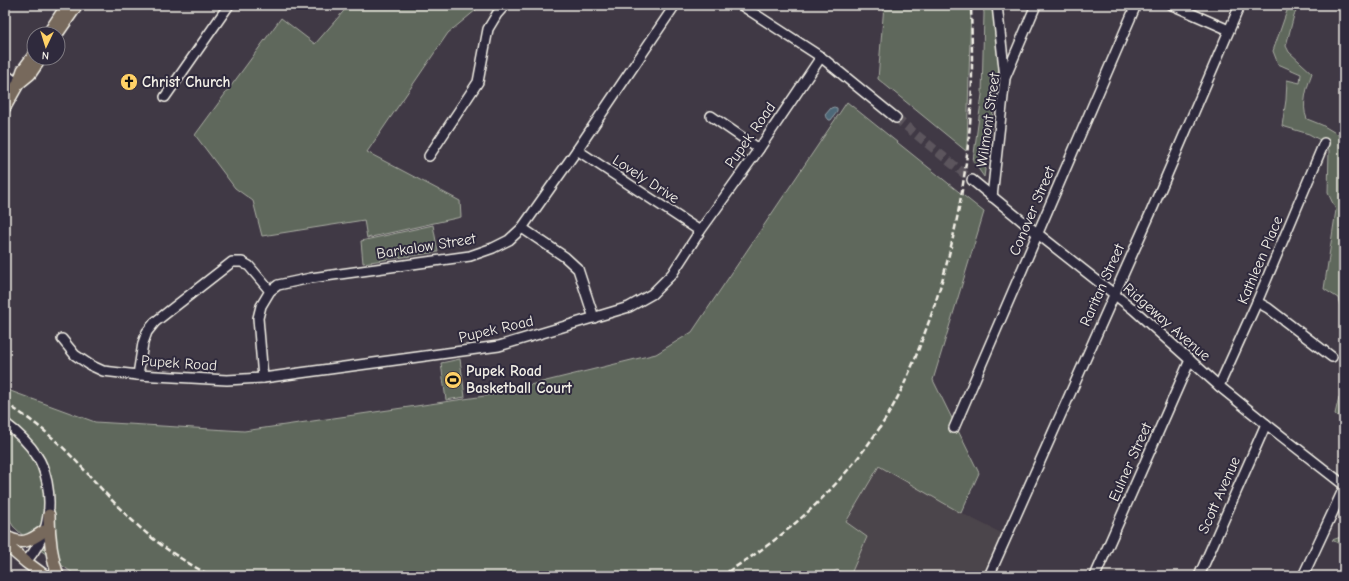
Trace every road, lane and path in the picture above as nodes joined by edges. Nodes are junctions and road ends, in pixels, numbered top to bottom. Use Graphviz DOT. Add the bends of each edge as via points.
graph roads {
  1 [pos="67,5"];
  2 [pos="77,5"];
  3 [pos="229,5"];
  4 [pos="505,5"];
  5 [pos="676,5"];
  6 [pos="997,5"];
  7 [pos="1036,5"];
  8 [pos="1136,5"];
  9 [pos="1172,5"];
  10 [pos="1240,5"];
  11 [pos="745,6"];
  12 [pos="53,26"];
  13 [pos="63,26"];
  14 [pos="1229,30"];
  15 [pos="821,57"];
  16 [pos="26,66"];
  17 [pos="36,66"];
  18 [pos="5,74"];
  19 [pos="1005,78"];
  20 [pos="18,84"];
  21 [pos="165,97"];
  22 [pos="5,107"];
  23 [pos="712,116"];
  24 [pos="896,118"];
  25 [pos="1324,143"];
  26 [pos="759,148"];
  27 [pos="577,150"];
  28 [pos="429,156"];
  29 [pos="972,180"];
  30 [pos="992,196"];
  31 [pos="522,228"];
  32 [pos="700,231"];
  33 [pos="1038,234"];
  34 [pos="270,291"];
  35 [pos="1114,294"];
  36 [pos="1257,302"];
  37 [pos="594,318"];
  38 [pos="62,339"];
  39 [pos="1332,357"];
  40 [pos="1190,360"];
  41 [pos="138,375"];
  42 [pos="263,378"];
  43 [pos="1219,386"];
  44 [pos="5,423"];
  45 [pos="1266,424"];
  46 [pos="954,428"];
  47 [pos="1344,485"];
  48 [pos="1344,488"];
  49 [pos="49,515"];
  50 [pos="44,531"];
  51 [pos="5,536"];
  52 [pos="5,544"];
  53 [pos="26,562"];
  54 [pos="45,576"];
  55 [pos="58,576"];
  56 [pos="989,576"];
  57 [pos="1095,576"];
  58 [pos="1199,576"];
  59 [pos="1303,576"];
  1 -- 12 [label="main road"];
  2 -- 13 [label="main road"];
  3 -- 21 [label="street"];
  4 -- 28 [label="street" via="488,29 478,82"];
  5 -- 27 [label="street, Barkalow Street"];
  6 -- 19 [label="street"];
  7 -- 19 [label="street, Wilmont Street"];
  8 -- 33 [label="street, Conover Street"];
  9 -- 14 [label="street"];
  10 -- 14 [label="street, Raritan Street"];
  11 -- 15 [label="street"];
  14 -- 35 [label="street, Raritan Street"];
  15 -- 24 [label="street"];
  15 -- 26 [label="street, Pupek Road"];
  16 -- 20 [label="main road"];
  17 -- 20 [label="main road"];
  18 -- 20 [label="street"];
  19 -- 30 [label="street, Wilmont Street"];
  20 -- 22 [label="main road"];
  23 -- 26 [label="street"];
  25 -- 36 [label="street, Kathleen Place"];
  26 -- 32 [label="street, Pupek Road"];
  27 -- 31 [label="street, Barkalow Street"];
  27 -- 32 [label="street, Lovely Drive"];
  29 -- 30 [label="street, Ridgeway Avenue"];
  30 -- 33 [label="street, Ridgeway Avenue"];
  31 -- 34 [label="street, Barkalow Street" via="508,240 470,256 292,281 278,285"];
  31 -- 37 [label="street" via="565,257 578,269"];
  32 -- 37 [label="street, Pupek Road" via="672,274 652,294 629,307"];
  33 -- 35 [label="street, Ridgeway Avenue"];
  33 -- 46 [label="street, Conover Street"];
  34 -- 41 [label="street" via="249,266 242,262 232,262 155,322 147,332"];
  34 -- 42 [label="street" via="261,306 258,318"];
  35 -- 40 [label="street, Ridgeway Avenue"];
  35 -- 56 [label="street, Raritan Street"];
  36 -- 39 [label="street"];
  36 -- 43 [label="street, Kathleen Place"];
  37 -- 42 [label="street, Pupek Road" via="499,346"];
  38 -- 41 [label="street, Pupek Road" via="75,355 90,365 103,371"];
  40 -- 43 [label="street, Ridgeway Avenue"];
  40 -- 57 [label="street, Eulner Street"];
  41 -- 42 [label="street, Pupek Road" via="227,380"];
  43 -- 45 [label="street, Ridgeway Avenue"];
  44 -- 49 [label="street" via="29,444 38,457 49,491"];
  45 -- 47 [label="street, Ridgeway Avenue"];
  45 -- 58 [label="street, Scott Avenue"];
  48 -- 59 [label="street"];
  49 -- 50 [label="street"];
  49 -- 55 [label="main road" via="50,542"];
  50 -- 51 [label="main road" via="26,542"];
  50 -- 53 [label="street"];
  52 -- 53 [label="main road"];
  53 -- 54 [label="main road"];
}
